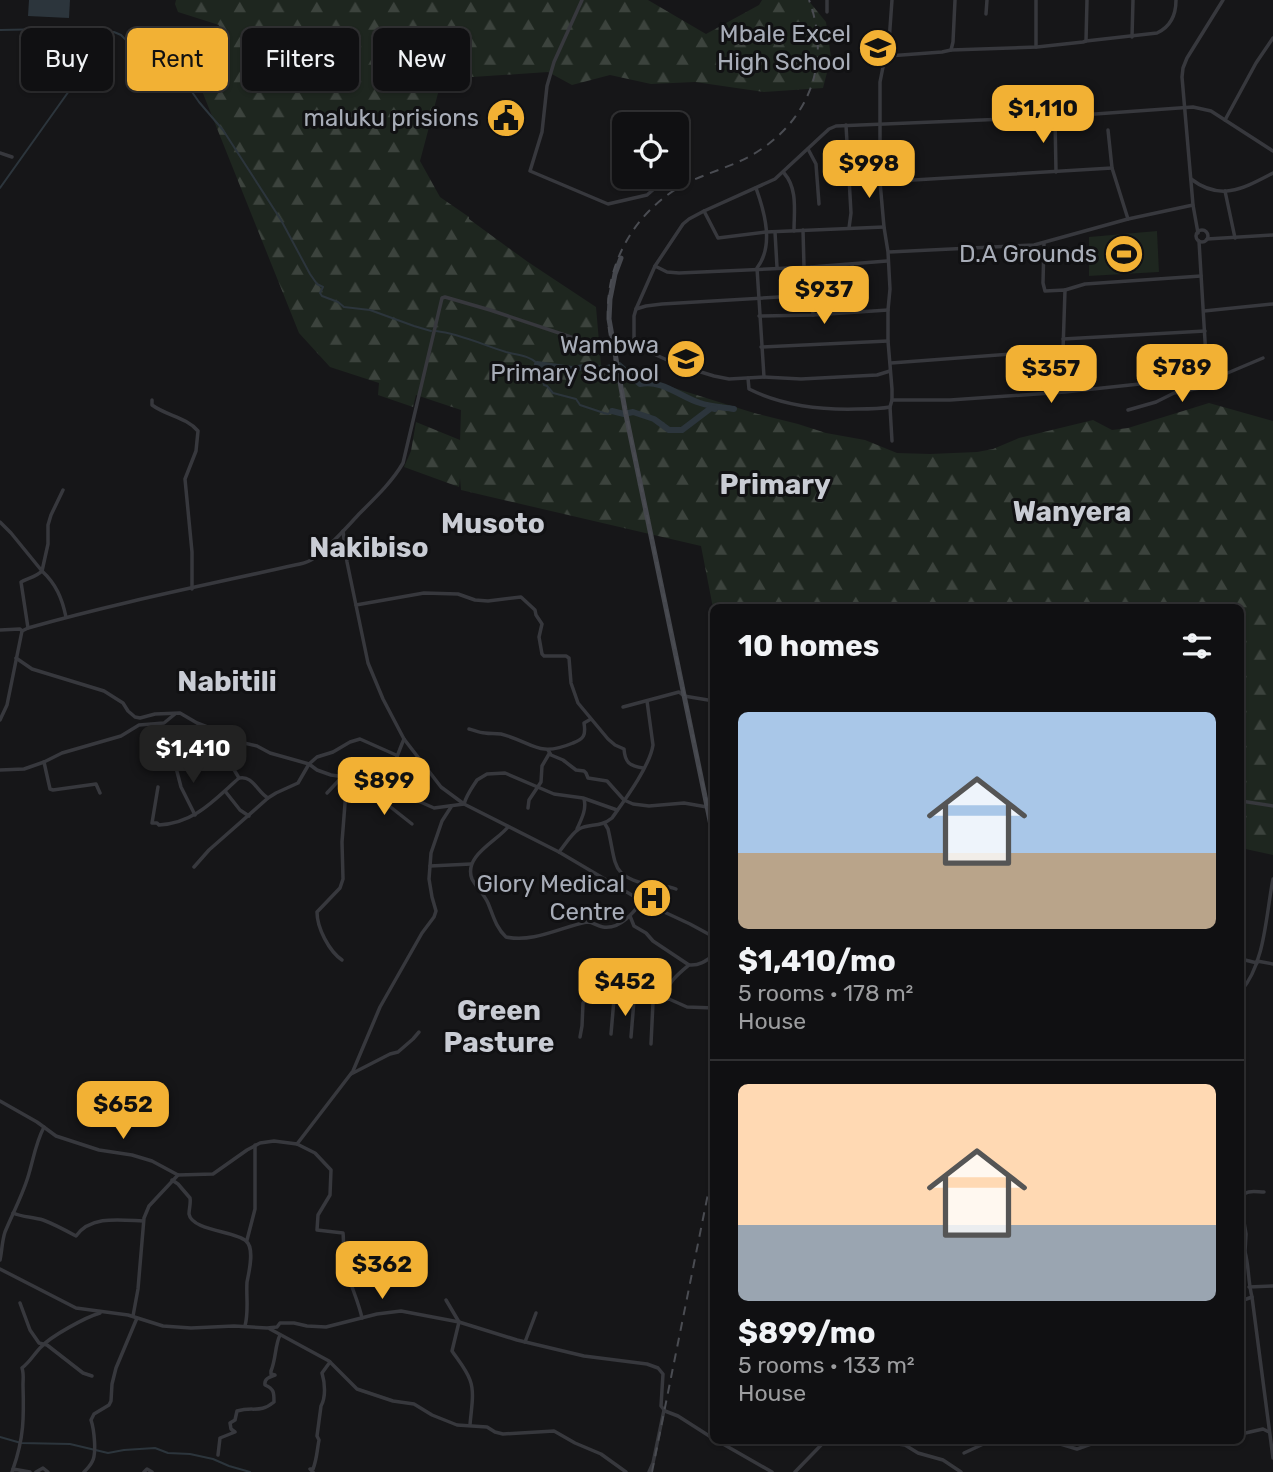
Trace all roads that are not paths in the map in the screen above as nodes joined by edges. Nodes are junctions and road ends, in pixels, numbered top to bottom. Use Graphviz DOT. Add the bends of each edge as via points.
graph roads {
  1 [pos="582,0"];
  2 [pos="827,0"];
  3 [pos="892,0"];
  4 [pos="955,0"];
  5 [pos="987,0"];
  6 [pos="1036,0"];
  7 [pos="1087,0"];
  8 [pos="1133,0"];
  9 [pos="1176,0"];
  10 [pos="1223,0"];
  11 [pos="827,12"];
  12 [pos="986,14"];
  13 [pos="1132,37"];
  14 [pos="1273,38"];
  15 [pos="1086,41"];
  16 [pos="1036,47"];
  17 [pos="951,50"];
  18 [pos="888,56"];
  19 [pos="1184,106"];
  20 [pos="1055,117"];
  21 [pos="1225,120"];
  22 [pos="880,123"];
  23 [pos="846,125"];
  24 [pos="1108,130"];
  25 [pos="808,149"];
  26 [pos="1273,151"];
  27 [pos="0,153"];
  28 [pos="12,157"];
  29 [pos="1112,168"];
  30 [pos="783,172"];
  31 [pos="1056,172"];
  32 [pos="1273,173"];
  33 [pos="1191,179"];
  34 [pos="880,182"];
  35 [pos="756,188"];
  36 [pos="654,189"];
  37 [pos="1225,191"];
  38 [pos="819,204"];
  39 [pos="1193,205"];
  40 [pos="704,211"];
  41 [pos="1128,219"];
  42 [pos="884,227"];
  43 [pos="849,228"];
  44 [pos="803,230"];
  45 [pos="794,231"];
  46 [pos="766,232"];
  47 [pos="775,232"];
  48 [pos="1198,233"];
  49 [pos="1273,235"];
  50 [pos="1235,238"];
  51 [pos="1207,239"];
  52 [pos="1199,241"];
  53 [pos="1044,243"];
  54 [pos="888,252"];
  55 [pos="621,258"];
  56 [pos="887,261"];
  57 [pos="852,264"];
  58 [pos="655,266"];
  59 [pos="777,267"];
  60 [pos="804,267"];
  61 [pos="811,267"];
  62 [pos="757,268"];
  63 [pos="1201,276"];
  64 [pos="1065,290"];
  65 [pos="812,295"];
  66 [pos="758,299"];
  67 [pos="1273,304"];
  68 [pos="636,309"];
  69 [pos="888,310"];
  70 [pos="855,311"];
  71 [pos="1204,311"];
  72 [pos="813,315"];
  73 [pos="759,316"];
  74 [pos="1205,331"];
  75 [pos="1063,339"];
  76 [pos="634,341"];
  77 [pos="888,341"];
  78 [pos="614,347"];
  79 [pos="761,347"];
  80 [pos="1063,350"];
  81 [pos="1263,358"];
  82 [pos="891,363"];
  83 [pos="890,372"];
  84 [pos="1207,374"];
  85 [pos="764,377"];
  86 [pos="748,378"];
  87 [pos="1061,392"];
  88 [pos="152,400"];
  89 [pos="892,400"];
  90 [pos="890,407"];
  91 [pos="1128,410"];
  92 [pos="892,441"];
  93 [pos="63,490"];
  94 [pos="0,522"];
  95 [pos="343,531"];
  96 [pos="42,571"];
  97 [pos="192,589"];
  98 [pos="356,605"];
  99 [pos="66,617"];
  100 [pos="28,628"];
  101 [pos="0,630"];
  102 [pos="22,631"];
  103 [pos="16,658"];
  104 [pos="684,696"];
  105 [pos="710,700"];
  106 [pos="647,701"];
  107 [pos="623,707"];
  108 [pos="177,713"];
  109 [pos="591,719"];
  110 [pos="0,720"];
  111 [pos="469,729"];
  112 [pos="404,738"];
  113 [pos="244,743"];
  114 [pos="549,752"];
  115 [pos="396,755"];
  116 [pos="174,760"];
  117 [pos="44,762"];
  118 [pos="309,764"];
  119 [pos="643,768"];
  120 [pos="0,770"];
  121 [pos="344,777"];
  122 [pos="239,778"];
  123 [pos="381,786"];
  124 [pos="158,787"];
  125 [pos="538,787"];
  126 [pos="225,791"];
  127 [pos="100,793"];
  128 [pos="327,793"];
  129 [pos="392,793"];
  130 [pos="268,798"];
  131 [pos="583,798"];
  132 [pos="624,800"];
  133 [pos="1244,801"];
  134 [pos="464,804"];
  135 [pos="1273,806"];
  136 [pos="451,807"];
  137 [pos="527,808"];
  138 [pos="710,809"];
  139 [pos="617,810"];
  140 [pos="195,816"];
  141 [pos="249,816"];
  142 [pos="412,824"];
  143 [pos="605,824"];
  144 [pos="508,827"];
  145 [pos="576,831"];
  146 [pos="559,852"];
  147 [pos="471,864"];
  148 [pos="429,866"];
  149 [pos="194,867"];
  150 [pos="1273,880"];
  151 [pos="676,889"];
  152 [pos="643,900"];
  153 [pos="630,916"];
  154 [pos="710,935"];
  155 [pos="710,958"];
  156 [pos="342,960"];
  157 [pos="1244,960"];
  158 [pos="1257,962"];
  159 [pos="1273,964"];
  160 [pos="689,965"];
  161 [pos="1244,987"];
  162 [pos="665,998"];
  163 [pos="614,999"];
  164 [pos="634,1000"];
  165 [pos="653,1002"];
  166 [pos="710,1008"];
  167 [pos="419,1032"];
  168 [pos="611,1034"];
  169 [pos="580,1037"];
  170 [pos="631,1037"];
  171 [pos="651,1044"];
  172 [pos="349,1075"];
  173 [pos="0,1101"];
  174 [pos="44,1127"];
  175 [pos="297,1144"];
  176 [pos="256,1145"];
  177 [pos="178,1175"];
  178 [pos="172,1180"];
  179 [pos="1264,1192"];
  180 [pos="1244,1193"];
  181 [pos="13,1213"];
  182 [pos="143,1221"];
  183 [pos="1244,1222"];
  184 [pos="247,1241"];
  185 [pos="1244,1245"];
  186 [pos="1244,1257"];
  187 [pos="0,1259"];
  188 [pos="0,1269"];
  189 [pos="1273,1286"];
  190 [pos="1249,1287"];
  191 [pos="1252,1297"];
  192 [pos="446,1300"];
  193 [pos="1244,1300"];
  194 [pos="20,1303"];
  195 [pos="69,1305"];
  196 [pos="66,1311"];
  197 [pos="102,1312"];
  198 [pos="536,1313"];
  199 [pos="135,1317"];
  200 [pos="362,1318"];
  201 [pos="459,1322"];
  202 [pos="245,1326"];
  203 [pos="267,1328"];
  204 [pos="280,1335"];
  205 [pos="525,1342"];
  206 [pos="43,1345"];
  207 [pos="330,1362"];
  208 [pos="92,1376"];
  209 [pos="664,1410"];
  210 [pos="470,1425"];
  211 [pos="1244,1433"];
  212 [pos="710,1436"];
  213 [pos="1271,1436"];
  214 [pos="724,1444"];
  215 [pos="822,1444"];
  216 [pos="893,1444"];
  217 [pos="983,1444"];
  218 [pos="1060,1444"];
  219 [pos="1091,1444"];
  220 [pos="964,1453"];
  221 [pos="218,1455"];
  222 [pos="1273,1458"];
  223 [pos="12,1470"];
  224 [pos="30,1472"];
  225 [pos="36,1472"];
  226 [pos="48,1472"];
  227 [pos="84,1472"];
  228 [pos="144,1472"];
  229 [pos="152,1472"];
  230 [pos="313,1472"];
  231 [pos="626,1472"];
  232 [pos="649,1472"];
  233 [pos="772,1472"];
  234 [pos="795,1472"];
  235 [pos="961,1472"];
  1 -- 36 [label="street" via="554,62 530,171 608,204 647,195"];
  2 -- 11 [label="street"];
  3 -- 18 [label="street"];
  4 -- 17 [label="street"];
  5 -- 12 [label="street"];
  6 -- 16 [label="street"];
  7 -- 15 [label="street"];
  8 -- 13 [label="street"];
  9 -- 13 [label="street" via="1170,24 1163,30"];
  10 -- 19 [label="street" via="1183,68"];
  13 -- 15 [label="street"];
  14 -- 21 [label="street"];
  15 -- 16 [label="street"];
  16 -- 17 [label="street"];
  17 -- 18 [label="street"];
  18 -- 22 [label="street" via="880,82"];
  19 -- 20 [label="street"];
  19 -- 21 [label="street" via="1206,109"];
  19 -- 33 [label="street"];
  20 -- 22 [label="street"];
  20 -- 31 [label="street"];
  21 -- 26 [label="street"];
  22 -- 23 [label="street"];
  22 -- 34 [label="street"];
  23 -- 25 [label="street" via="832,127"];
  23 -- 43 [label="street"];
  24 -- 29 [label="street"];
  25 -- 30 [label="street"];
  25 -- 38 [label="street" via="816,164"];
  27 -- 28 [label="street"];
  29 -- 31 [label="street"];
  29 -- 41 [label="street"];
  30 -- 35 [label="street"];
  30 -- 45 [label="street" via="791,181"];
  31 -- 34 [label="street"];
  32 -- 37 [label="street" via="1243,188"];
  33 -- 37 [label="street" via="1200,187"];
  33 -- 39 [label="street"];
  34 -- 42 [label="street"];
  35 -- 40 [label="street"];
  35 -- 46 [label="street"];
  37 -- 50 [label="street"];
  39 -- 41 [label="street"];
  39 -- 48 [label="street"];
  40 -- 46 [label="street" via="718,237"];
  40 -- 58 [label="street" via="683,224"];
  41 -- 53 [label="street"];
  42 -- 43 [label="street"];
  42 -- 54 [label="street"];
  43 -- 44 [label="street"];
  44 -- 45 [label="street"];
  44 -- 60 [label="street"];
  45 -- 47 [label="street"];
  46 -- 47 [label="street"];
  46 -- 62 [label="street" via="765,252"];
  47 -- 59 [label="street"];
  48 -- 51 [label="street" via="1203,230"];
  48 -- 52 [label="street"];
  49 -- 50 [label="street"];
  50 -- 51 [label="street"];
  51 -- 52 [label="street"];
  52 -- 63 [label="street"];
  53 -- 54 [label="street"];
  53 -- 64 [label="street" via="1045,291"];
  54 -- 56 [label="street"];
  55 -- 78 [label="main road" via="610,299"];
  56 -- 57 [label="street"];
  56 -- 69 [label="street"];
  57 -- 61 [label="street"];
  57 -- 70 [label="street"];
  58 -- 62 [label="street" via="667,272"];
  58 -- 68 [label="street"];
  59 -- 60 [label="street"];
  59 -- 62 [label="street"];
  60 -- 61 [label="street"];
  61 -- 65 [label="street"];
  62 -- 66 [label="street"];
  63 -- 64 [label="street" via="1085,284"];
  63 -- 71 [label="street"];
  64 -- 75 [label="street"];
  65 -- 66 [label="street"];
  65 -- 72 [label="street"];
  66 -- 68 [label="street"];
  66 -- 73 [label="street"];
  67 -- 71 [label="street"];
  68 -- 76 [label="street"];
  69 -- 70 [label="street"];
  69 -- 77 [label="street"];
  70 -- 72 [label="street"];
  71 -- 74 [label="street"];
  72 -- 73 [label="street"];
  73 -- 79 [label="street"];
  74 -- 75 [label="street"];
  74 -- 84 [label="street"];
  75 -- 80 [label="street"];
  76 -- 78 [label="street"];
  76 -- 86 [label="street" via="690,369 723,378"];
  77 -- 79 [label="street"];
  77 -- 82 [label="street"];
  78 -- 95 [label="street" via="442,298 404,463"];
  78 -- 104 [label="main road"];
  79 -- 85 [label="street"];
  80 -- 82 [label="street"];
  80 -- 87 [label="street"];
  81 -- 84 [label="street" via="1211,380"];
  82 -- 83 [label="street"];
  83 -- 85 [label="street"];
  83 -- 89 [label="street"];
  84 -- 87 [label="street"];
  84 -- 91 [label="street" via="1205,387"];
  85 -- 86 [label="street"];
  86 -- 90 [label="street" via="748,387 755,392 805,407"];
  87 -- 89 [label="street"];
  88 -- 97 [label="street" via="160,411 198,431 194,460 185,479"];
  89 -- 90 [label="street"];
  90 -- 92 [label="street"];
  93 -- 96 [label="street" via="48,525"];
  94 -- 96 [label="street"];
  95 -- 97 [label="street" via="308,562"];
  95 -- 98 [label="street"];
  96 -- 99 [label="street" via="61,597"];
  96 -- 100 [label="street" via="20,582"];
  97 -- 99 [label="street"];
  98 -- 109 [label="street" via="424,593 488,601 521,597 542,624 542,654 569,658 572,690"];
  98 -- 112 [label="street" via="373,679"];
  99 -- 100 [label="street"];
  100 -- 102 [label="street"];
  101 -- 102 [label="street"];
  102 -- 103 [label="street"];
  103 -- 108 [label="street" via="32,669 104,691 135,717"];
  103 -- 110 [label="street"];
  104 -- 105 [label="street"];
  104 -- 106 [label="street" via="679,692"];
  104 -- 138 [label="main road"];
  106 -- 107 [label="street"];
  106 -- 119 [label="street" via="653,746"];
  108 -- 113 [label="street"];
  108 -- 117 [label="street" via="164,723 139,725 121,736"];
  109 -- 114 [label="street" via="584,723 584,738"];
  109 -- 119 [label="street" via="624,749 629,765"];
  111 -- 114 [label="street" via="503,735"];
  112 -- 115 [label="street"];
  112 -- 134 [label="street" via="441,787"];
  113 -- 118 [label="street"];
  113 -- 122 [label="street" via="226,750"];
  114 -- 125 [label="street"];
  114 -- 132 [label="street" via="584,771 588,778 607,781"];
  115 -- 118 [label="street" via="360,739"];
  115 -- 123 [label="street"];
  116 -- 140 [label="street"];
  117 -- 120 [label="street"];
  117 -- 127 [label="street" via="50,789 96,784"];
  118 -- 121 [label="street"];
  118 -- 130 [label="street" via="298,783"];
  119 -- 132 [label="street"];
  121 -- 123 [label="street"];
  121 -- 128 [label="street"];
  121 -- 156 [label="street" via="343,879 317,912 330,949"];
  122 -- 126 [label="street"];
  122 -- 130 [label="street" via="250,779"];
  123 -- 129 [label="street"];
  124 -- 140 [label="street" via="152,823 166,825"];
  125 -- 131 [label="street"];
  125 -- 134 [label="street" via="505,773 487,774 467,793"];
  125 -- 137 [label="street"];
  126 -- 140 [label="street"];
  126 -- 141 [label="street"];
  129 -- 136 [label="street" via="434,808"];
  129 -- 142 [label="street" via="388,805"];
  130 -- 141 [label="street"];
  131 -- 139 [label="street"];
  131 -- 145 [label="street" via="584,811"];
  132 -- 138 [label="street"];
  132 -- 139 [label="street"];
  133 -- 135 [label="street"];
  134 -- 136 [label="street"];
  134 -- 144 [label="street"];
  136 -- 148 [label="street" via="436,837"];
  139 -- 143 [label="street"];
  141 -- 149 [label="street"];
  143 -- 145 [label="street"];
  143 -- 151 [label="street" via="619,871 630,879"];
  144 -- 146 [label="street"];
  144 -- 147 [label="street"];
  145 -- 146 [label="street"];
  146 -- 152 [label="street"];
  147 -- 148 [label="street"];
  147 -- 153 [label="street" via="474,883 506,937 550,933 587,922 610,928"];
  148 -- 172 [label="street" via="434,917 380,1007"];
  150 -- 158 [label="street"];
  152 -- 153 [label="street"];
  152 -- 154 [label="street"];
  153 -- 160 [label="street" via="634,926"];
  155 -- 160 [label="street"];
  157 -- 158 [label="street"];
  158 -- 159 [label="street"];
  158 -- 161 [label="street"];
  160 -- 162 [label="street" via="669,984"];
  162 -- 165 [label="street"];
  162 -- 166 [label="street" via="687,1007"];
  163 -- 164 [label="street"];
  163 -- 168 [label="street"];
  163 -- 169 [label="street" via="584,1000"];
  164 -- 165 [label="street"];
  164 -- 170 [label="street"];
  165 -- 171 [label="street"];
  167 -- 172 [label="street" via="398,1052"];
  172 -- 175 [label="street"];
  173 -- 174 [label="street"];
  174 -- 177 [label="street" via="56,1136 152,1161"];
  174 -- 181 [label="street"];
  175 -- 176 [label="street" via="274,1141"];
  175 -- 200 [label="street" via="315,1153 331,1170 330,1195 318,1215 317,1230 343,1233 344,1261"];
  176 -- 177 [label="street" via="213,1174"];
  176 -- 184 [label="street" via="255,1209"];
  177 -- 178 [label="street"];
  178 -- 182 [label="street" via="149,1206"];
  178 -- 184 [label="street" via="190,1198 192,1219"];
  179 -- 180 [label="street"];
  181 -- 182 [label="street" via="48,1222 76,1236 83,1227 108,1219"];
  181 -- 187 [label="street"];
  182 -- 199 [label="street"];
  183 -- 185 [label="street"];
  184 -- 202 [label="street" via="250,1270"];
  186 -- 190 [label="street"];
  188 -- 195 [label="street"];
  189 -- 190 [label="street"];
  190 -- 191 [label="street"];
  191 -- 193 [label="street"];
  191 -- 213 [label="street"];
  192 -- 201 [label="street"];
  194 -- 206 [label="street" via="32,1333"];
  195 -- 196 [label="street"];
  195 -- 197 [label="street"];
  197 -- 199 [label="street"];
  197 -- 206 [label="street"];
  198 -- 205 [label="street"];
  199 -- 202 [label="street" via="180,1328"];
  199 -- 227 [label="street" via="116,1368 110,1403 91,1420 94,1457"];
  200 -- 201 [label="street" via="401,1311"];
  200 -- 203 [label="street" via="331,1326 289,1322"];
  201 -- 205 [label="street"];
  201 -- 210 [label="street" via="452,1351 470,1378"];
  202 -- 203 [label="street"];
  203 -- 204 [label="street"];
  204 -- 207 [label="street"];
  204 -- 221 [label="street" via="271,1371 275,1375 264,1382 273,1390 274,1402 265,1409 237,1411 230,1423 234,1432 220,1438"];
  205 -- 209 [label="street" via="658,1368 663,1374 660,1403"];
  206 -- 208 [label="street"];
  206 -- 223 [label="street" via="22,1368 21,1443"];
  207 -- 210 [label="street" via="357,1389 414,1404 457,1425"];
  207 -- 230 [label="street" via="322,1373 324,1399"];
  209 -- 212 [label="street"];
  209 -- 232 [label="street"];
  210 -- 231 [label="street" via="503,1434 554,1431 598,1452"];
  211 -- 213 [label="street" via="1263,1429"];
  213 -- 222 [label="street"];
  214 -- 233 [label="street"];
  215 -- 234 [label="street"];
  216 -- 235 [label="street"];
  217 -- 220 [label="street"];
  218 -- 219 [label="street" via="1077,1449"];
  223 -- 224 [label="street"];
  225 -- 226 [label="street" via="45,1468"];
  228 -- 229 [label="street"];
}
